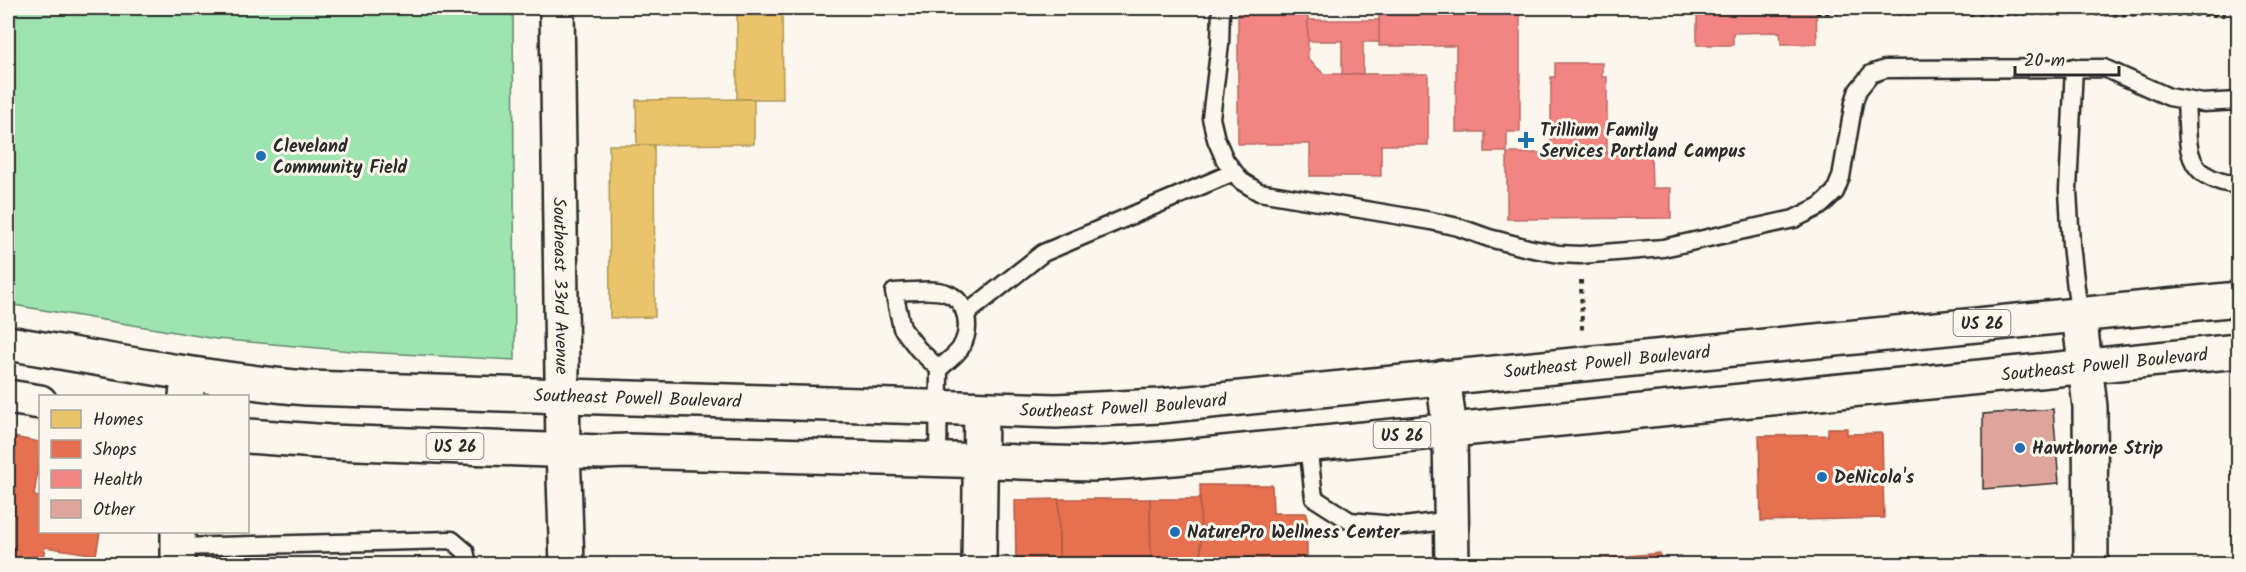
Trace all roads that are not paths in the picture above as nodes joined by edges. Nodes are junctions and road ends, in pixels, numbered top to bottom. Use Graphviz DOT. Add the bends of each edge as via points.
graph roads {
  1 [pos="557,8"];
  2 [pos="1221,8"];
  3 [pos="2074,67"];
  4 [pos="2186,100"];
  5 [pos="2238,101"];
  6 [pos="1234,172"];
  7 [pos="2238,185"];
  8 [pos="2238,298"];
  9 [pos="966,314"];
  10 [pos="2079,314"];
  11 [pos="8,343"];
  12 [pos="2238,351"];
  13 [pos="2085,366"];
  14 [pos="939,369"];
  15 [pos="1443,377"];
  16 [pos="188,385"];
  17 [pos="8,397"];
  18 [pos="562,397"];
  19 [pos="39,402"];
  20 [pos="939,408"];
  21 [pos="981,410"];
  22 [pos="1450,430"];
  23 [pos="249,436"];
  24 [pos="1308,444"];
  25 [pos="563,449"];
  26 [pos="938,461"];
  27 [pos="980,462"];
  28 [pos="1452,520"];
  29 [pos="178,548"];
  30 [pos="468,564"];
  31 [pos="567,564"];
  32 [pos="979,564"];
  33 [pos="1452,564"];
  34 [pos="2091,564"];
  1 -- 18 [label="main road, Southeast 33rd Avenue"];
  2 -- 6 [label="lane" via="1211,118 1220,150"];
  3 -- 4 [label="lane" via="2104,68 2169,97"];
  3 -- 6 [label="lane" via="1885,69 1871,74 1854,102 1841,177 1835,192 1820,206 1794,219 1663,248 1559,254 1431,221 1259,192"];
  3 -- 10 [label="lane" via="2068,190"];
  4 -- 5 [label="lane" via="2203,104"];
  4 -- 7 [label="lane" via="2190,154 2199,172 2217,183"];
  6 -- 9 [label="lane" via="1043,253"];
  8 -- 10 [label="main road, Southeast Powell Boulevard / US 26"];
  9 -- 14 [label="lane" via="968,329 960,349"];
  9 -- 14 [label="lane" via="959,299 944,292 894,292 902,328"];
  10 -- 13 [label="main road"];
  10 -- 15 [label="main road, Southeast Powell Boulevard / US 26"];
  11 -- 16 [label="main road, Southeast Powell Boulevard / US 26"];
  12 -- 13 [label="main road, Southeast Powell Boulevard / US 26"];
  13 -- 22 [label="main road, Southeast Powell Boulevard / US 26"];
  13 -- 34 [label="main road" via="2090,407"];
  14 -- 20 [label="lane"];
  15 -- 21 [label="main road, Southeast Powell Boulevard / US 26" via="1160,406"];
  15 -- 22 [label="main road"];
  16 -- 18 [label="main road, Southeast Powell Boulevard / US 26" via="246,383"];
  17 -- 19 [label="main road"];
  18 -- 20 [label="main road, Southeast Powell Boulevard / US 26"];
  18 -- 25 [label="main road, Southeast 33rd Avenue"];
  20 -- 21 [label="main road, Southeast Powell Boulevard / US 26"];
  20 -- 26 [label="lane"];
  21 -- 27 [label="main road"];
  22 -- 24 [label="main road, Southeast Powell Boulevard / US 26"];
  22 -- 28 [label="main road"];
  23 -- 25 [label="main road, Southeast Powell Boulevard / US 26"];
  24 -- 27 [label="main road, Southeast Powell Boulevard / US 26" via="1093,464"];
  24 -- 28 [label="lane" via="1314,498 1350,521 1404,526"];
  25 -- 26 [label="main road, Southeast Powell Boulevard / US 26"];
  25 -- 31 [label="main road, Southeast 33rd Avenue"];
  26 -- 27 [label="main road, Southeast Powell Boulevard / US 26"];
  27 -- 32 [label="main road"];
  28 -- 33 [label="main road"];
  29 -- 30 [label="lane" via="452,540 465,551"];
}
